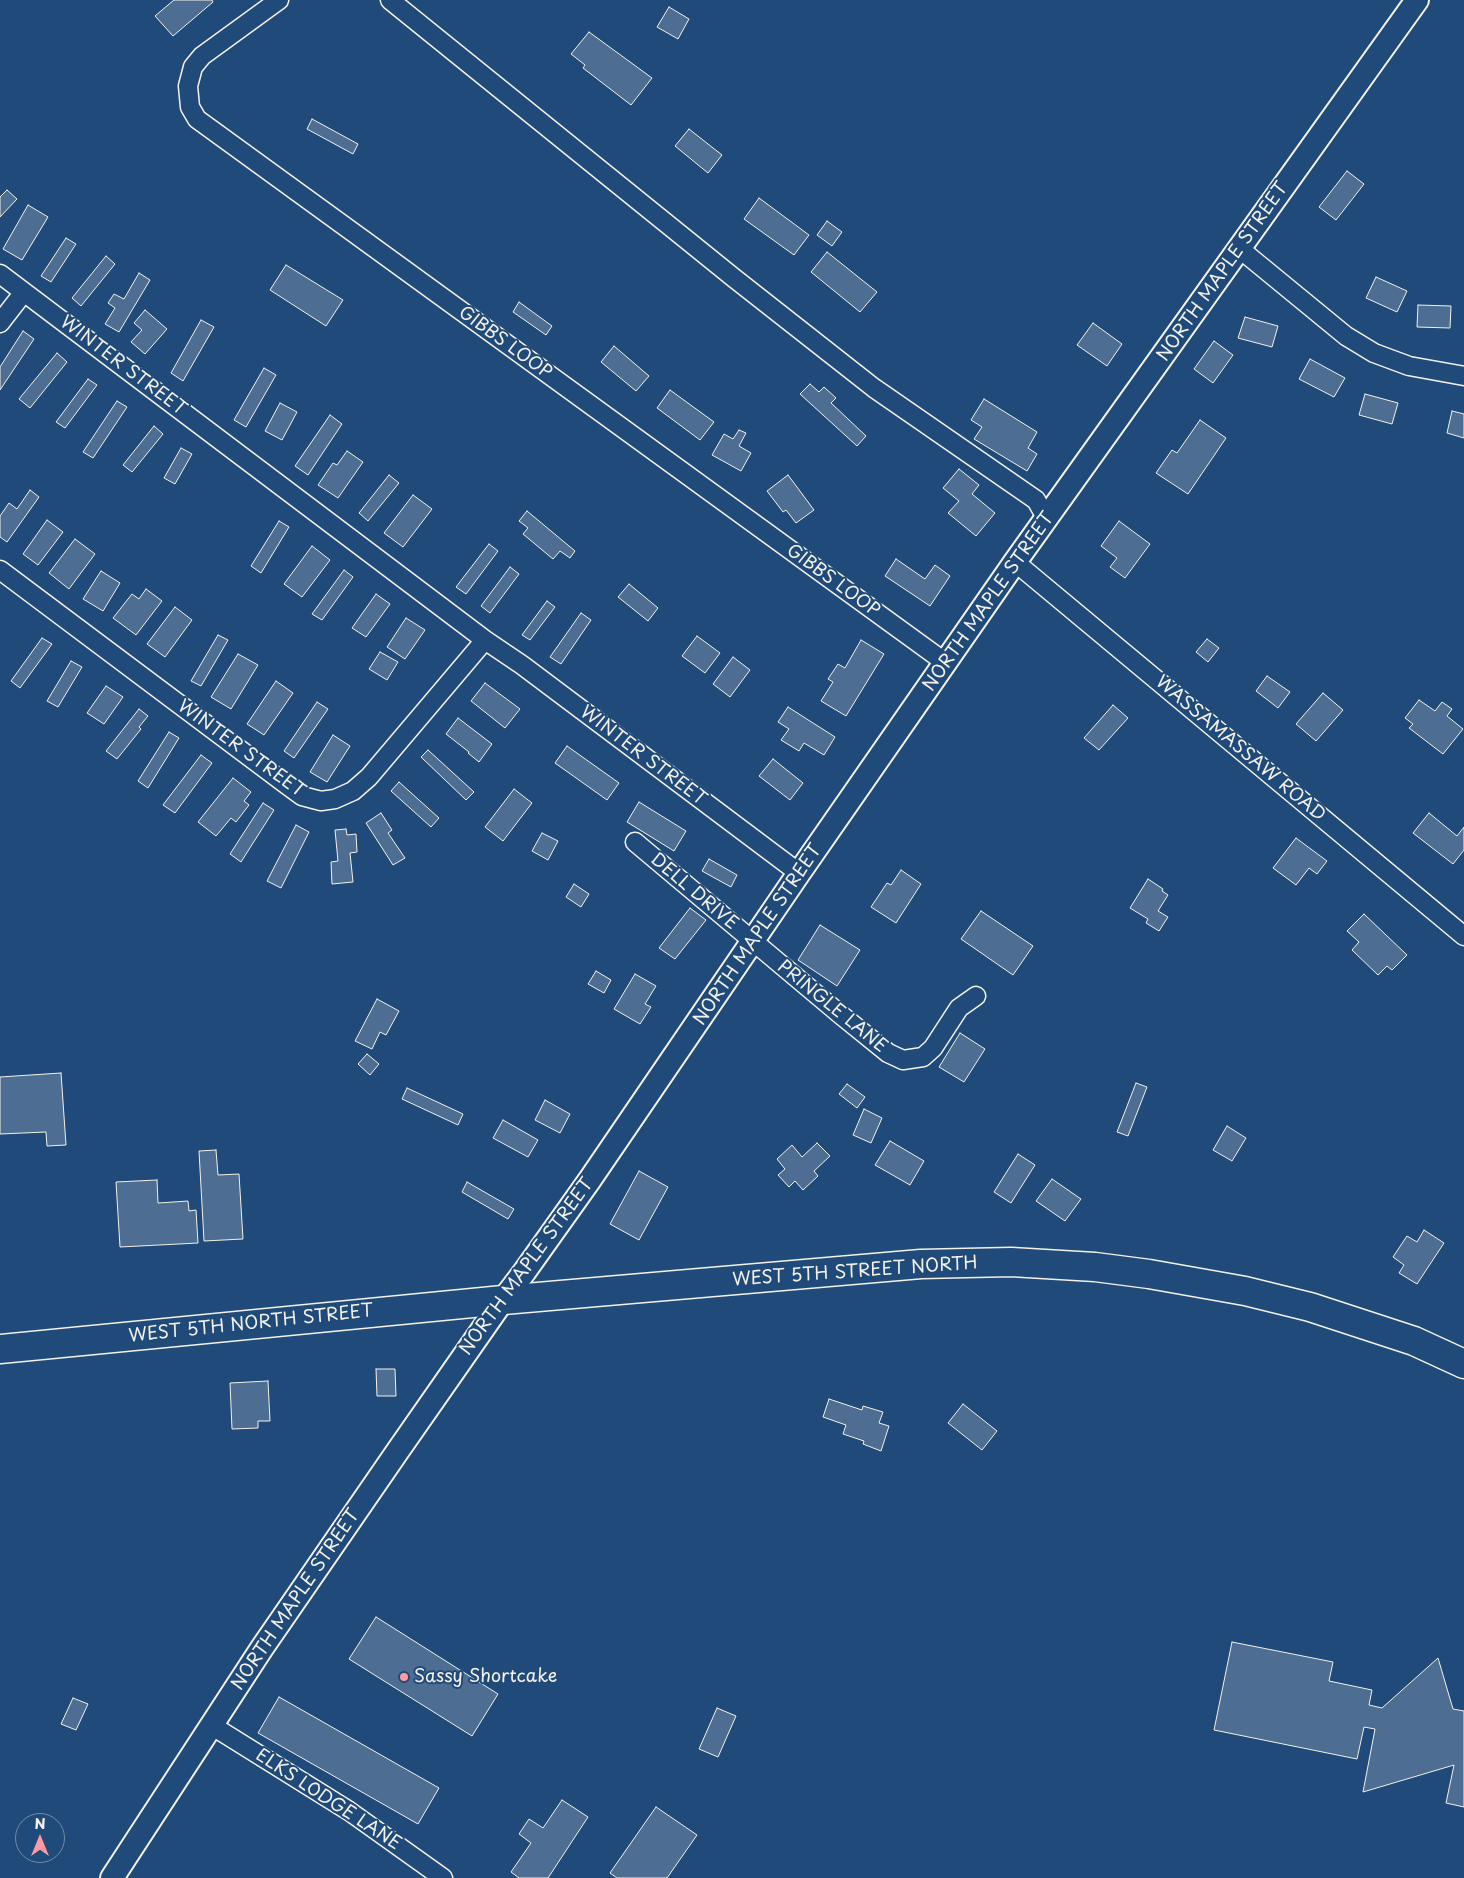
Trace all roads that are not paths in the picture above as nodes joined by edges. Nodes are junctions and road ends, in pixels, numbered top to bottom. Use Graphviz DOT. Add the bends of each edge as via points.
graph roads {
  1 [pos="279,0"];
  2 [pos="390,0"];
  3 [pos="1417,0"];
  4 [pos="1240,249"];
  5 [pos="0,274"];
  6 [pos="24,292"];
  7 [pos="0,323"];
  8 [pos="1464,376"];
  9 [pos="1047,519"];
  10 [pos="1015,562"];
  11 [pos="0,570"];
  12 [pos="485,640"];
  13 [pos="946,663"];
  14 [pos="636,842"];
  15 [pos="799,873"];
  16 [pos="1464,936"];
  17 [pos="753,942"];
  18 [pos="976,996"];
  19 [pos="503,1300"];
  20 [pos="0,1349"];
  21 [pos="1464,1364"];
  22 [pos="212,1725"];
  23 [pos="112,1878"];
  24 [pos="443,1878"];
  1 -- 13 [label="street, GIBBS LOOP" via="202,56 193,67 188,86 190,107 197,118"];
  2 -- 9 [label="street" via="874,388 1036,500"];
  3 -- 4 [label="street, NORTH MAPLE STREET"];
  4 -- 8 [label="street" via="1346,336 1374,354 1409,366"];
  4 -- 9 [label="street, NORTH MAPLE STREET"];
  5 -- 6 [label="street, WINTER STREET"];
  6 -- 7 [label="street"];
  6 -- 12 [label="street, WINTER STREET"];
  9 -- 10 [label="street, NORTH MAPLE STREET"];
  10 -- 13 [label="street, NORTH MAPLE STREET"];
  10 -- 16 [label="street, WASSAMASSAW ROAD"];
  11 -- 12 [label="street, WINTER STREET" via="302,796 321,801 353,791 369,777"];
  12 -- 15 [label="street, WINTER STREET"];
  13 -- 15 [label="street, NORTH MAPLE STREET"];
  14 -- 17 [label="street, DELL DRIVE"];
  15 -- 17 [label="street, NORTH MAPLE STREET"];
  17 -- 18 [label="street, PRINGLE LANE" via="888,1053 903,1060 924,1057 958,1008"];
  17 -- 19 [label="street, NORTH MAPLE STREET" via="526,1272"];
  19 -- 20 [label="main road, WEST 5TH NORTH STREET"];
  19 -- 21 [label="main road, WEST 5TH STREET NORTH" via="921,1264 1011,1262 1180,1278 1245,1291 1310,1307 1414,1341"];
  19 -- 22 [label="street, NORTH MAPLE STREET"];
  22 -- 23 [label="street, NORTH MAPLE STREET"];
  22 -- 24 [label="street, ELKS LODGE LANE" via="349,1810"];
}
